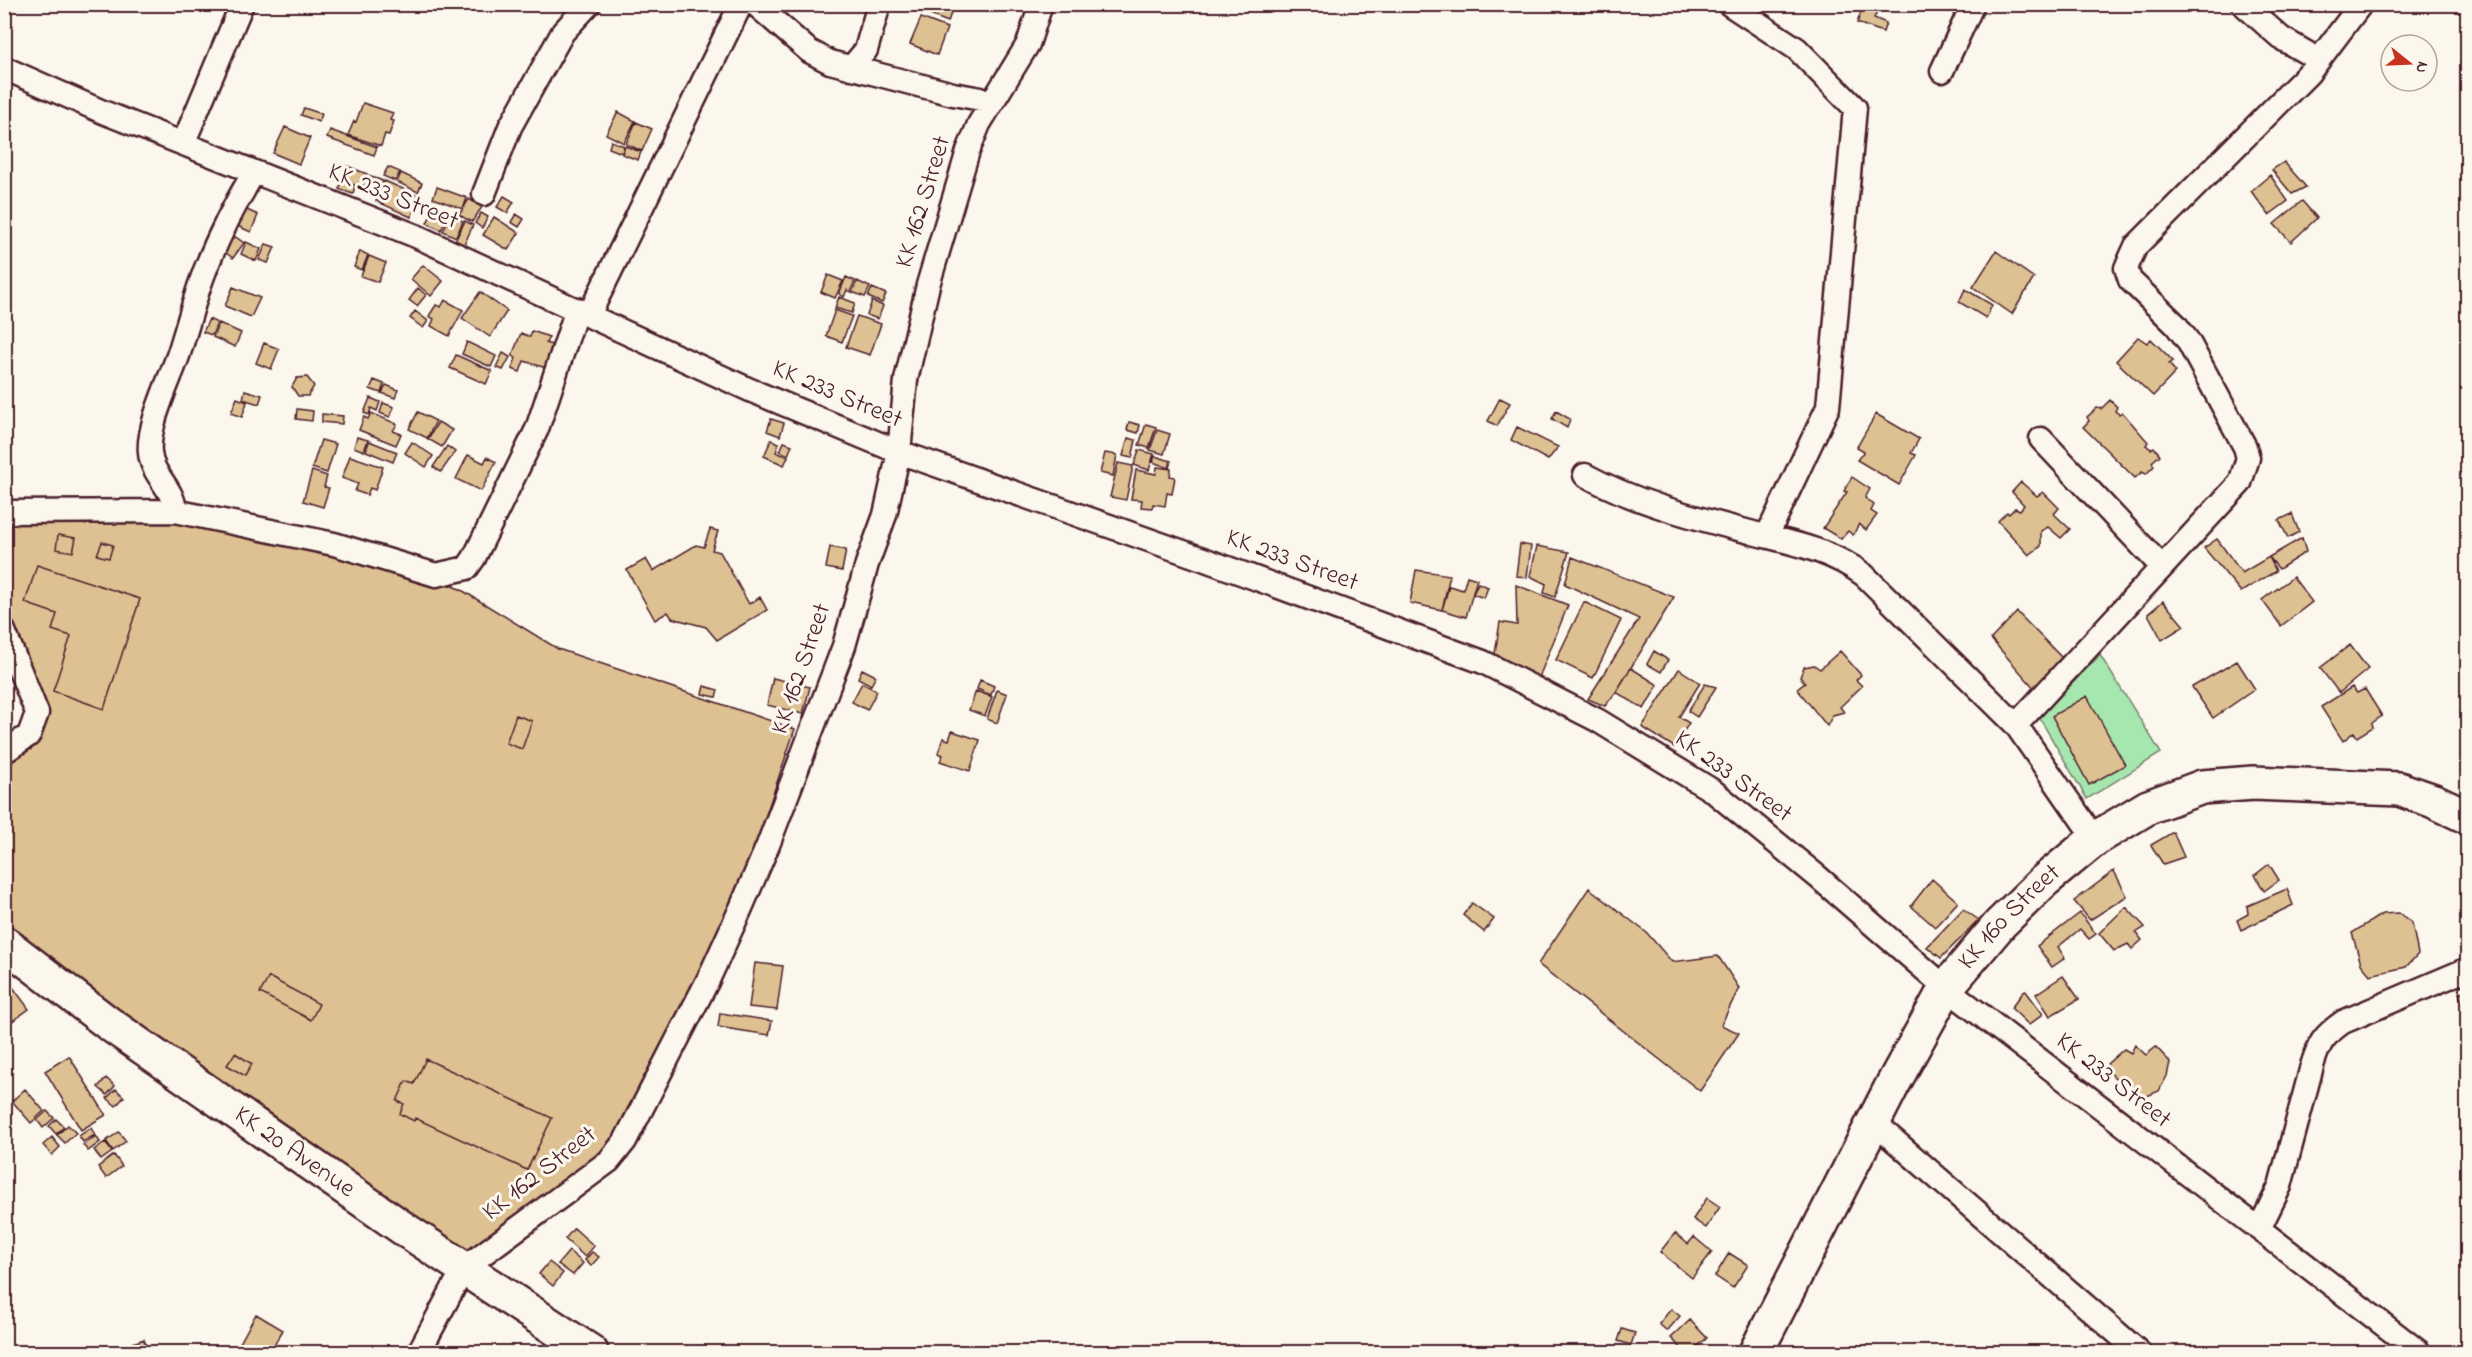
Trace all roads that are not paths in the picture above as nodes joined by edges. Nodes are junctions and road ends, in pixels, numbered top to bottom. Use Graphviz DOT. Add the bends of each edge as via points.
graph roads {
  1 [pos="242,4"];
  2 [pos="589,4"];
  3 [pos="741,4"];
  4 [pos="755,4"];
  5 [pos="879,4"];
  6 [pos="1041,4"];
  7 [pos="1729,4"];
  8 [pos="1973,4"];
  9 [pos="2243,4"];
  10 [pos="2361,4"];
  11 [pos="2319,60"];
  12 [pos="4,68"];
  13 [pos="851,68"];
  14 [pos="1942,71"];
  15 [pos="993,101"];
  16 [pos="183,144"];
  17 [pos="254,172"];
  18 [pos="484,194"];
  19 [pos="583,312"];
  20 [pos="2041,439"];
  21 [pos="898,452"];
  22 [pos="1585,475"];
  23 [pos="175,511"];
  24 [pos="4,512"];
  25 [pos="1767,536"];
  26 [pos="2162,567"];
  27 [pos="4,631"];
  28 [pos="2016,725"];
  29 [pos="4,752"];
  30 [pos="2468,817"];
  31 [pos="2095,839"];
  32 [pos="4,943"];
  33 [pos="2468,969"];
  34 [pos="1946,988"];
  35 [pos="1874,1122"];
  36 [pos="2259,1229"];
  37 [pos="464,1268"];
  38 [pos="419,1353"];
  39 [pos="591,1353"];
  40 [pos="1756,1353"];
  41 [pos="2139,1353"];
  42 [pos="2420,1353"];
  1 -- 16 [label="street"];
  2 -- 18 [label="street" via="563,32 510,127"];
  3 -- 19 [label="street"];
  4 -- 13 [label="street" via="809,51"];
  5 -- 13 [label="street" via="866,50"];
  6 -- 15 [label="street, KK 162 Street" via="1028,44"];
  7 -- 25 [label="street" via="1797,49 1855,108 1828,407"];
  8 -- 14 [label="street"];
  9 -- 11 [label="street" via="2282,38"];
  10 -- 11 [label="street"];
  11 -- 26 [label="street" via="2136,246 2126,268 2130,280 2188,341 2248,458 2240,483"];
  12 -- 16 [label="street, KK 233 Street"];
  13 -- 15 [label="street"];
  15 -- 21 [label="street, KK 162 Street" via="968,151 928,285 906,380"];
  16 -- 17 [label="street, KK 233 Street"];
  17 -- 19 [label="street, KK 233 Street" via="416,236"];
  17 -- 23 [label="street" via="230,212 210,259 157,411 150,452 154,470 168,488"];
  19 -- 21 [label="street, KK 233 Street" via="750,390"];
  19 -- 23 [label="street" via="537,429 467,568 436,576 334,544"];
  20 -- 26 [label="street"];
  21 -- 34 [label="street, KK 233 Street" via="1483,662 1597,720 1713,791"];
  21 -- 37 [label="street, KK 162 Street" via="885,515 844,646 768,845 708,980 625,1141 609,1161"];
  22 -- 25 [label="street" via="1620,492"];
  23 -- 24 [label="street"];
  25 -- 28 [label="street" via="1815,549 1864,574"];
  26 -- 28 [label="street"];
  27 -- 29 [label="street" via="37,713 29,735"];
  28 -- 31 [label="street"];
  30 -- 31 [label="main road, KK 160 Street" via="2399,789 2243,784 2202,787 2148,807"];
  31 -- 34 [label="main road, KK 160 Street" via="2007,917"];
  32 -- 37 [label="main road, KK 20 Avenue" via="108,1023"];
  33 -- 36 [label="street" via="2343,1022 2326,1034 2312,1065 2280,1186"];
  34 -- 35 [label="main road, KK 160 Street"];
  34 -- 36 [label="street, KK 233 Street"];
  35 -- 40 [label="main road, KK 160 Street"];
  35 -- 41 [label="street"];
  36 -- 42 [label="street, KK 233 Street"];
  37 -- 38 [label="street"];
  37 -- 39 [label="main road, KK 20 Avenue"];
}
